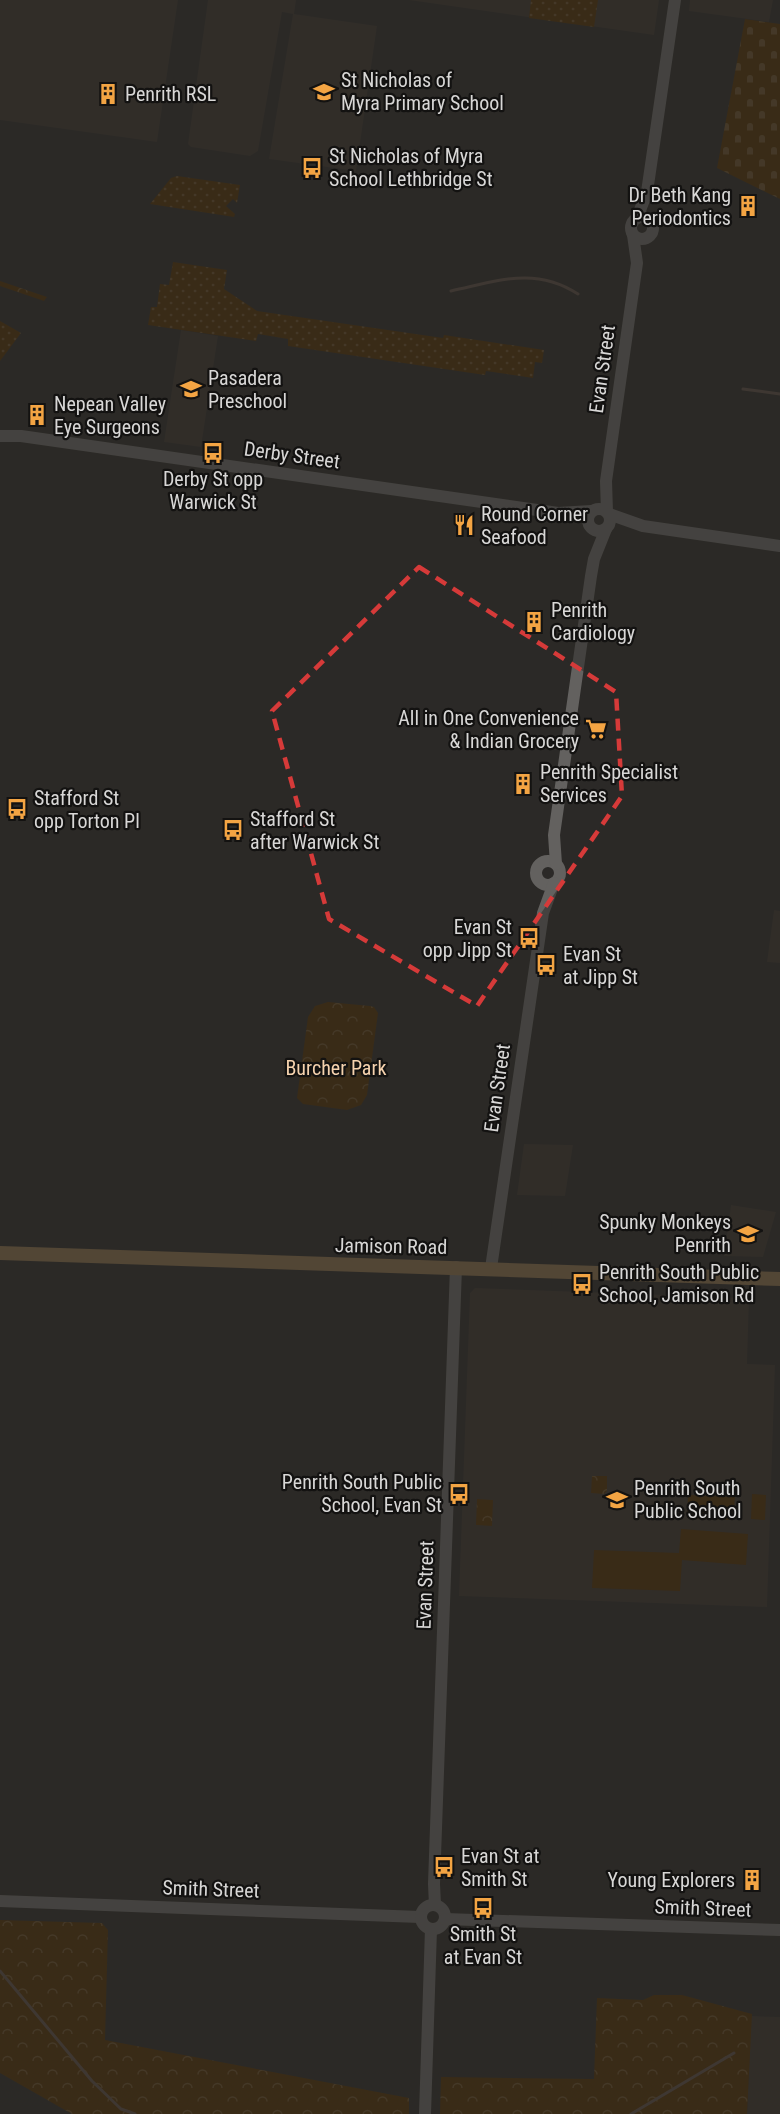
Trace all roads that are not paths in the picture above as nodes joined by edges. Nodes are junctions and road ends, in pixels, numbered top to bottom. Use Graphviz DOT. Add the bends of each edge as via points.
graph roads {
  1 [pos="675,0"];
  2 [pos="647,192"];
  3 [pos="637,218"];
  4 [pos="651,220"];
  5 [pos="633,235"];
  6 [pos="650,237"];
  7 [pos="637,263"];
  8 [pos="0,428"];
  9 [pos="0,436"];
  10 [pos="21,436"];
  11 [pos="606,481"];
  12 [pos="593,511"];
  13 [pos="558,513"];
  14 [pos="608,513"];
  15 [pos="643,526"];
  16 [pos="590,527"];
  17 [pos="607,529"];
  18 [pos="780,546"];
  19 [pos="594,559"];
  20 [pos="550,863"];
  21 [pos="540,881"];
  22 [pos="554,883"];
  23 [pos="543,914"];
  24 [pos="0,1253"];
  25 [pos="456,1267"];
  26 [pos="491,1268"];
  27 [pos="780,1279"];
  28 [pos="0,1901"];
  29 [pos="435,1905"];
  30 [pos="420,1917"];
  31 [pos="445,1919"];
  32 [pos="431,1929"];
  33 [pos="780,1930"];
  34 [pos="425,2114"];
  1 -- 2 [label="street"];
  2 -- 3 [label="street"];
  2 -- 4 [label="street"];
  3 -- 4 [label="street"];
  3 -- 5 [label="street" via="632,224"];
  4 -- 6 [label="street" via="654,230"];
  5 -- 6 [label="street"];
  5 -- 7 [label="street, Evan Street"];
  6 -- 7 [label="street, Evan Street"];
  7 -- 11 [label="street, Evan Street"];
  8 -- 10 [label="street, Derby Street"];
  9 -- 10 [label="street, Derby Street"];
  10 -- 13 [label="street, Derby Street"];
  11 -- 12 [label="street, Evan Street"];
  11 -- 14 [label="street, Evan Street"];
  12 -- 13 [label="street, Derby Street"];
  12 -- 14 [label="street"];
  12 -- 16 [label="street" via="588,520"];
  13 -- 16 [label="street, Derby Street"];
  14 -- 15 [label="street"];
  14 -- 17 [label="street" via="611,520"];
  15 -- 17 [label="street"];
  15 -- 18 [label="street"];
  16 -- 17 [label="street"];
  16 -- 19 [label="street"];
  17 -- 19 [label="street"];
  19 -- 20 [label="street"];
  20 -- 21 [label="street" via="537,870"];
  20 -- 22 [label="street" via="560,873"];
  21 -- 22 [label="street"];
  21 -- 23 [label="street, Evan Street"];
  22 -- 23 [label="street, Evan Street"];
  23 -- 26 [label="street, Evan Street"];
  24 -- 25 [label="main road, Jamison Road"];
  25 -- 26 [label="main road, Jamison Road"];
  25 -- 29 [label="street, Evan Street"];
  26 -- 27 [label="main road, Jamison Road"];
  28 -- 30 [label="street, Smith Street"];
  29 -- 30 [label="street" via="423,1909"];
  29 -- 31 [label="street"];
  30 -- 32 [label="street" via="422,1924"];
  31 -- 32 [label="street" via="439,1928"];
  31 -- 33 [label="street, Smith Street"];
  32 -- 34 [label="street"];
}
